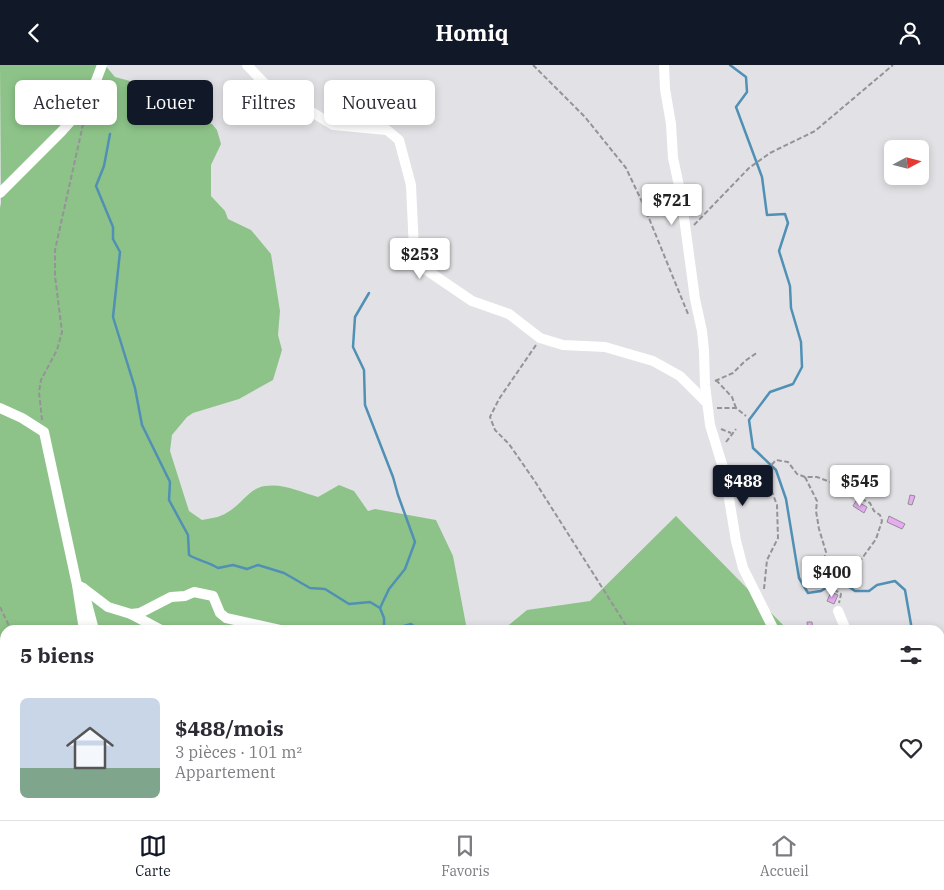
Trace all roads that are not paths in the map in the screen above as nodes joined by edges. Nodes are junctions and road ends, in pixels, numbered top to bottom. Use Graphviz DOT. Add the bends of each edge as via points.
graph roads {
  1 [pos="102,65"];
  2 [pos="247,65"];
  3 [pos="664,65"];
  4 [pos="0,193"];
  5 [pos="707,406"];
  6 [pos="0,408"];
  7 [pos="80,587"];
  8 [pos="838,611"];
  9 [pos="131,614"];
  10 [pos="84,625"];
  11 [pos="92,625"];
  12 [pos="152,625"];
  13 [pos="259,625"];
  14 [pos="772,625"];
  15 [pos="844,625"];
  1 -- 4 [label="street" via="88,101"];
  2 -- 5 [label="street" via="264,83 333,125 387,130 394,134 399,140 411,185 414,250 419,265 472,301 509,314 540,338 563,345 605,347 653,361 680,376"];
  3 -- 5 [label="street" via="673,158 703,341"];
  5 -- 14 [label="street" via="743,568"];
  6 -- 7 [label="street" via="44,432"];
  7 -- 9 [label="street" via="108,607"];
  7 -- 10 [label="street"];
  7 -- 11 [label="street"];
  8 -- 15 [label="street"];
  9 -- 12 [label="street"];
  9 -- 13 [label="street" via="140,613 171,597 185,597 194,592 213,596 220,613 226,617"];
}
